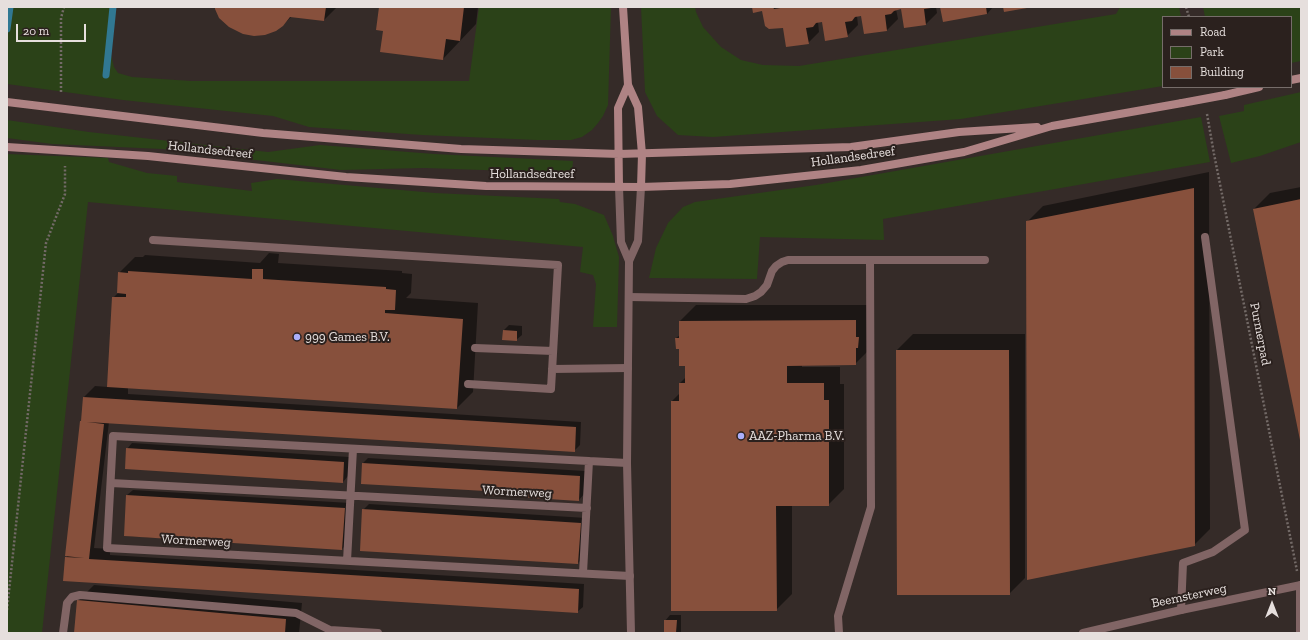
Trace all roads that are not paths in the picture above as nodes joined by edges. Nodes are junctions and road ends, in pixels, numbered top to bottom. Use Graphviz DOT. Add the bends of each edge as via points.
graph roads {
  1 [pos="623,7"];
  2 [pos="628,85"];
  3 [pos="1255,88"];
  4 [pos="7,102"];
  5 [pos="1052,126"];
  6 [pos="7,147"];
  7 [pos="619,154"];
  8 [pos="642,154"];
  9 [pos="619,187"];
  10 [pos="641,187"];
  11 [pos="1204,236"];
  12 [pos="153,240"];
  13 [pos="870,260"];
  14 [pos="985,260"];
  15 [pos="629,261"];
  16 [pos="629,297"];
  17 [pos="475,348"];
  18 [pos="553,351"];
  19 [pos="628,368"];
  20 [pos="552,369"];
  21 [pos="468,384"];
  22 [pos="353,449"];
  23 [pos="589,461"];
  24 [pos="627,463"];
  25 [pos="111,483"];
  26 [pos="351,496"];
  27 [pos="587,508"];
  28 [pos="348,561"];
  29 [pos="583,573"];
  30 [pos="630,576"];
  31 [pos="1300,585"];
  32 [pos="1181,610"];
  33 [pos="63,633"];
  34 [pos="378,633"];
  35 [pos="631,633"];
  36 [pos="839,633"];
  37 [pos="1083,633"];
  38 [pos="1300,633"];
  1 -- 2 [label="main road"];
  2 -- 7 [label="main road" via="618,108"];
  2 -- 8 [label="main road" via="638,108"];
  3 -- 5 [label="main road, Hollandsedreef, bridge"];
  4 -- 7 [label="main road, Hollandsedreef" via="263,133 461,149"];
  5 -- 8 [label="main road, Hollandsedreef" via="958,132 851,147"];
  5 -- 10 [label="main road, Hollandsedreef" via="964,152 861,170 730,184"];
  6 -- 9 [label="main road, Hollandsedreef" via="148,156 384,180 486,186"];
  7 -- 8 [label="main road, Hollandsedreef"];
  7 -- 9 [label="main road"];
  8 -- 10 [label="main road"];
  9 -- 10 [label="main road, Hollandsedreef"];
  9 -- 15 [label="street" via="621,242"];
  10 -- 15 [label="street" via="638,241"];
  11 -- 32 [label="street" via="1245,530 1213,552 1183,563"];
  12 -- 18 [label="street" via="558,265"];
  13 -- 14 [label="street"];
  13 -- 16 [label="street" via="788,260 776,266 761,292 746,298"];
  13 -- 36 [label="street" via="871,507 838,616"];
  15 -- 16 [label="street"];
  16 -- 19 [label="street"];
  17 -- 18 [label="street"];
  18 -- 20 [label="street"];
  19 -- 20 [label="street"];
  19 -- 24 [label="street"];
  20 -- 21 [label="street" via="551,389"];
  22 -- 23 [label="street, Wormerweg"];
  22 -- 25 [label="street, Wormerweg" via="113,436"];
  22 -- 26 [label="street"];
  23 -- 24 [label="street, Wormerweg"];
  23 -- 27 [label="street"];
  24 -- 30 [label="street"];
  25 -- 26 [label="street, Wormerweg"];
  25 -- 28 [label="street, Wormerweg" via="107,548"];
  26 -- 27 [label="street, Wormerweg"];
  26 -- 28 [label="street"];
  27 -- 29 [label="street"];
  28 -- 29 [label="street, Wormerweg"];
  29 -- 30 [label="street, Wormerweg"];
  30 -- 35 [label="street"];
  31 -- 32 [label="street, Beemsterweg"];
  31 -- 38 [label="street"];
  32 -- 37 [label="street, Beemsterweg"];
  33 -- 34 [label="street" via="67,603 72,597 80,595 296,613 330,630"];
}
